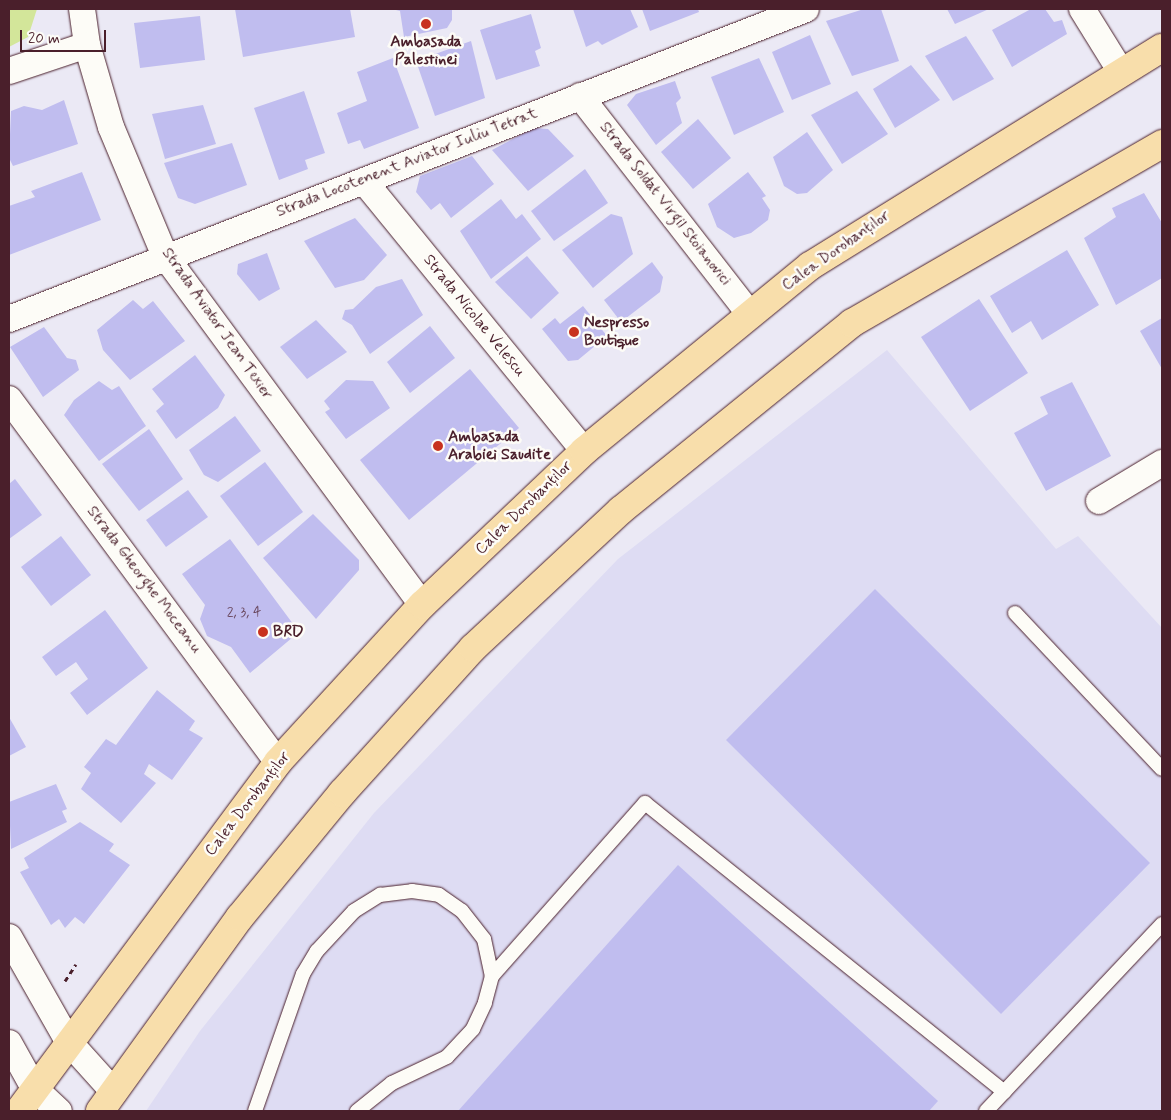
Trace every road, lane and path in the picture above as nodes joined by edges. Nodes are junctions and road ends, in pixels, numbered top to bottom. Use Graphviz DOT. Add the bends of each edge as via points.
graph roads {
  1 [pos="82,9"];
  2 [pos="806,9"];
  3 [pos="1082,9"];
  4 [pos="87,46"];
  5 [pos="1162,48"];
  6 [pos="9,71"];
  7 [pos="1120,72"];
  8 [pos="580,96"];
  9 [pos="1162,144"];
  10 [pos="364,181"];
  11 [pos="165,256"];
  12 [pos="750,313"];
  13 [pos="9,318"];
  14 [pos="9,399"];
  15 [pos="584,450"];
  16 [pos="1162,464"];
  17 [pos="1099,501"];
  18 [pos="422,604"];
  19 [pos="1015,613"];
  20 [pos="278,762"];
  21 [pos="1162,769"];
  22 [pos="1162,924"];
  23 [pos="9,937"];
  24 [pos="492,976"];
  25 [pos="68,1041"];
  26 [pos="9,1043"];
  27 [pos="34,1088"];
  28 [pos="1004,1092"];
  29 [pos="107,1102"];
  30 [pos="19,1111"];
  31 [pos="59,1111"];
  32 [pos="254,1111"];
  33 [pos="357,1111"];
  34 [pos="986,1111"];
  1 -- 4 [label="street, Strada Aviator Jean Texier"];
  2 -- 8 [label="street, Strada Locotenent Aviator Iuliu Tetrat"];
  3 -- 7 [label="street"];
  4 -- 6 [label="street"];
  4 -- 11 [label="street, Strada Aviator Jean Texier" via="111,127"];
  5 -- 7 [label="main road, Calea Dorobanților"];
  7 -- 12 [label="main road, Calea Dorobanților" via="858,232"];
  8 -- 10 [label="street, Strada Locotenent Aviator Iuliu Tetrat"];
  8 -- 12 [label="street, Strada Soldat Virgil Stoianovici"];
  9 -- 29 [label="main road" via="852,323 621,510 473,648 342,793 240,917"];
  10 -- 11 [label="street, Strada Locotenent Aviator Iuliu Tetrat"];
  10 -- 15 [label="street, Strada Nicolae Velescu"];
  11 -- 13 [label="street, Strada Locotenent Aviator Iuliu Tetrat"];
  11 -- 18 [label="street, Strada Aviator Jean Texier"];
  12 -- 15 [label="main road, Calea Dorobanților"];
  14 -- 20 [label="street, Strada Gheorghe Moceanu"];
  15 -- 18 [label="main road, Calea Dorobanților"];
  16 -- 17 [label="street"];
  18 -- 20 [label="main road, Calea Dorobanților"];
  19 -- 21 [label="lane"];
  20 -- 25 [label="main road, Calea Dorobanților"];
  22 -- 28 [label="lane"];
  23 -- 25 [label="street"];
  24 -- 28 [label="lane" via="645,803"];
  24 -- 32 [label="lane" via="484,939 462,911 439,895 412,891 380,895 337,928 303,974"];
  24 -- 33 [label="lane" via="473,1029 447,1057 392,1083"];
  25 -- 27 [label="main road, Calea Dorobanților"];
  25 -- 29 [label="street"];
  26 -- 27 [label="street"];
  27 -- 30 [label="main road, Calea Dorobanților"];
  27 -- 31 [label="street"];
  28 -- 34 [label="lane"];
}
